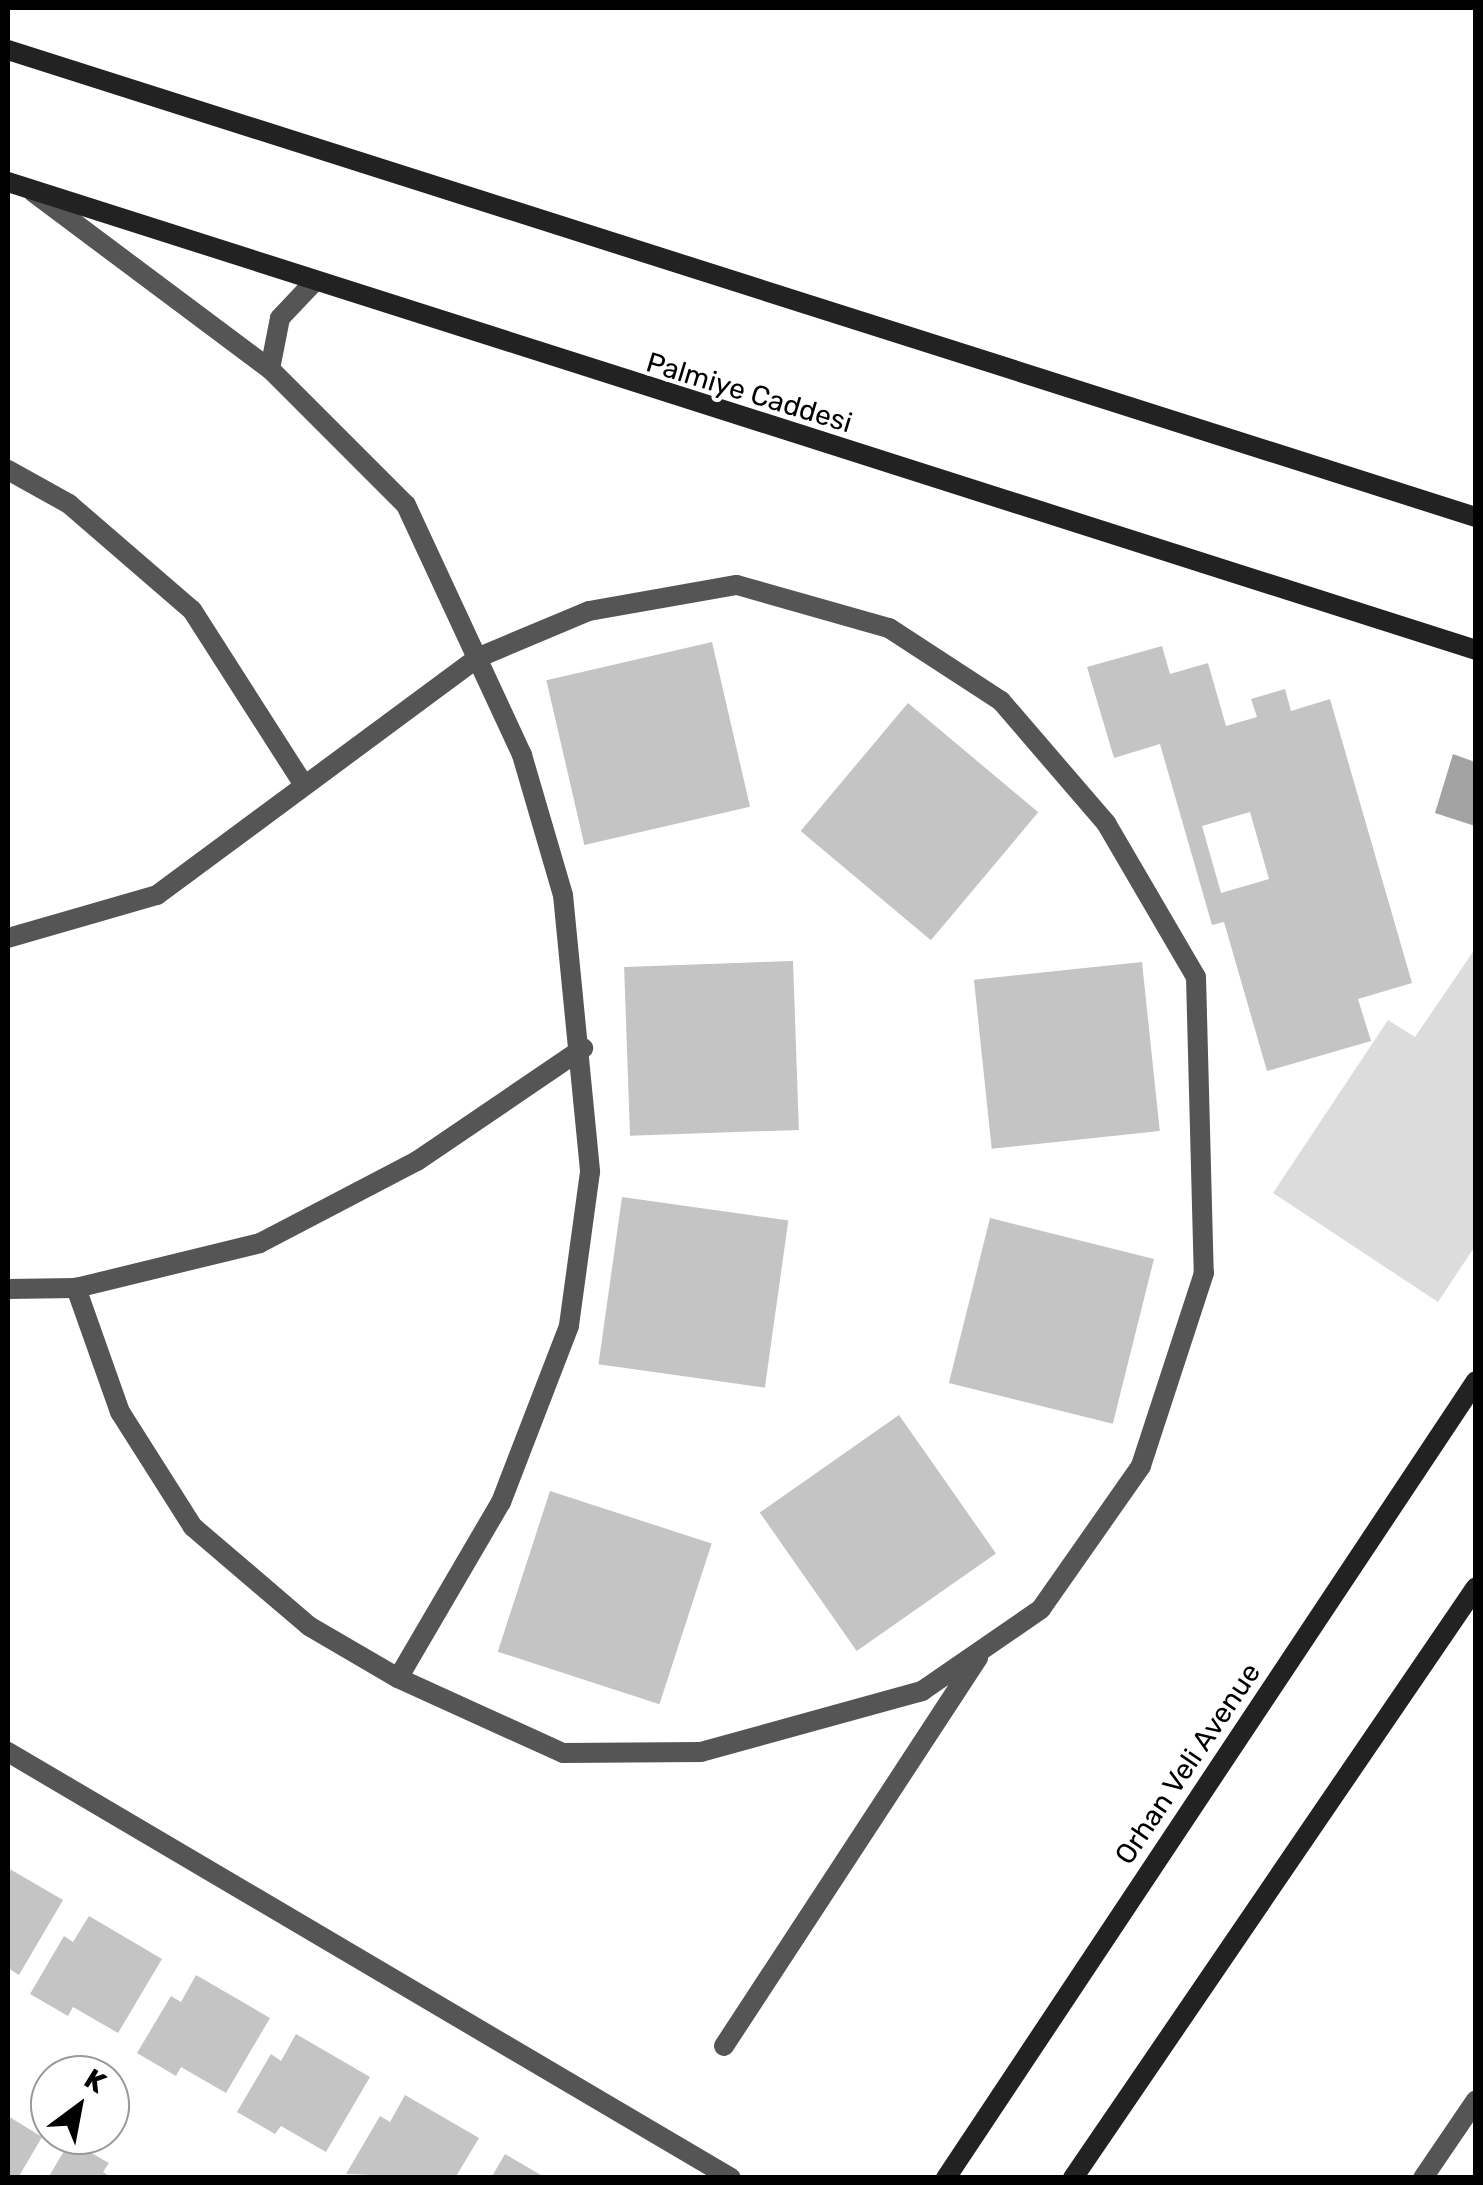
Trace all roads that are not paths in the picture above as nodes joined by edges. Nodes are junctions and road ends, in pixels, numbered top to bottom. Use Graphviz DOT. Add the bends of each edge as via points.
graph roads {
  1 [pos="8,50"];
  2 [pos="17,185"];
  3 [pos="312,284"];
  4 [pos="270,368"];
  5 [pos="8,470"];
  6 [pos="1476,516"];
  7 [pos="1476,650"];
  8 [pos="477,658"];
  9 [pos="304,785"];
  10 [pos="8,938"];
  11 [pos="583,1048"];
  12 [pos="76,1288"];
  13 [pos="8,1289"];
  14 [pos="1476,1382"];
  15 [pos="1476,1587"];
  16 [pos="984,1648"];
  17 [pos="398,1678"];
  18 [pos="8,1752"];
  19 [pos="724,2046"];
  20 [pos="1476,2100"];
  21 [pos="731,2178"];
  22 [pos="946,2178"];
  23 [pos="1073,2178"];
  24 [pos="1423,2178"];
  1 -- 6 [label="street"];
  2 -- 3 [label="street, Palmiye Caddesi"];
  2 -- 4 [label="street"];
  3 -- 4 [label="street" via="280,318"];
  3 -- 7 [label="street, Palmiye Caddesi"];
  4 -- 8 [label="street" via="406,505"];
  5 -- 9 [label="street" via="69,504 192,610"];
  8 -- 9 [label="street"];
  8 -- 11 [label="street" via="522,755 563,895"];
  8 -- 16 [label="street" via="589,611 737,585 889,628 1001,701 1106,823 1196,978 1204,1273 1141,1466 1041,1609"];
  9 -- 10 [label="street" via="157,896"];
  11 -- 12 [label="street" via="416,1161 260,1244"];
  11 -- 17 [label="street" via="590,1172 569,1326 502,1502"];
  12 -- 13 [label="street"];
  12 -- 17 [label="street" via="120,1412 193,1527 309,1626"];
  14 -- 22 [label="street, Orhan Veli Avenue"];
  15 -- 23 [label="street"];
  16 -- 17 [label="street" via="922,1691 701,1752 563,1753"];
  16 -- 19 [label="street"];
  18 -- 21 [label="street"];
  20 -- 24 [label="street"];
}
